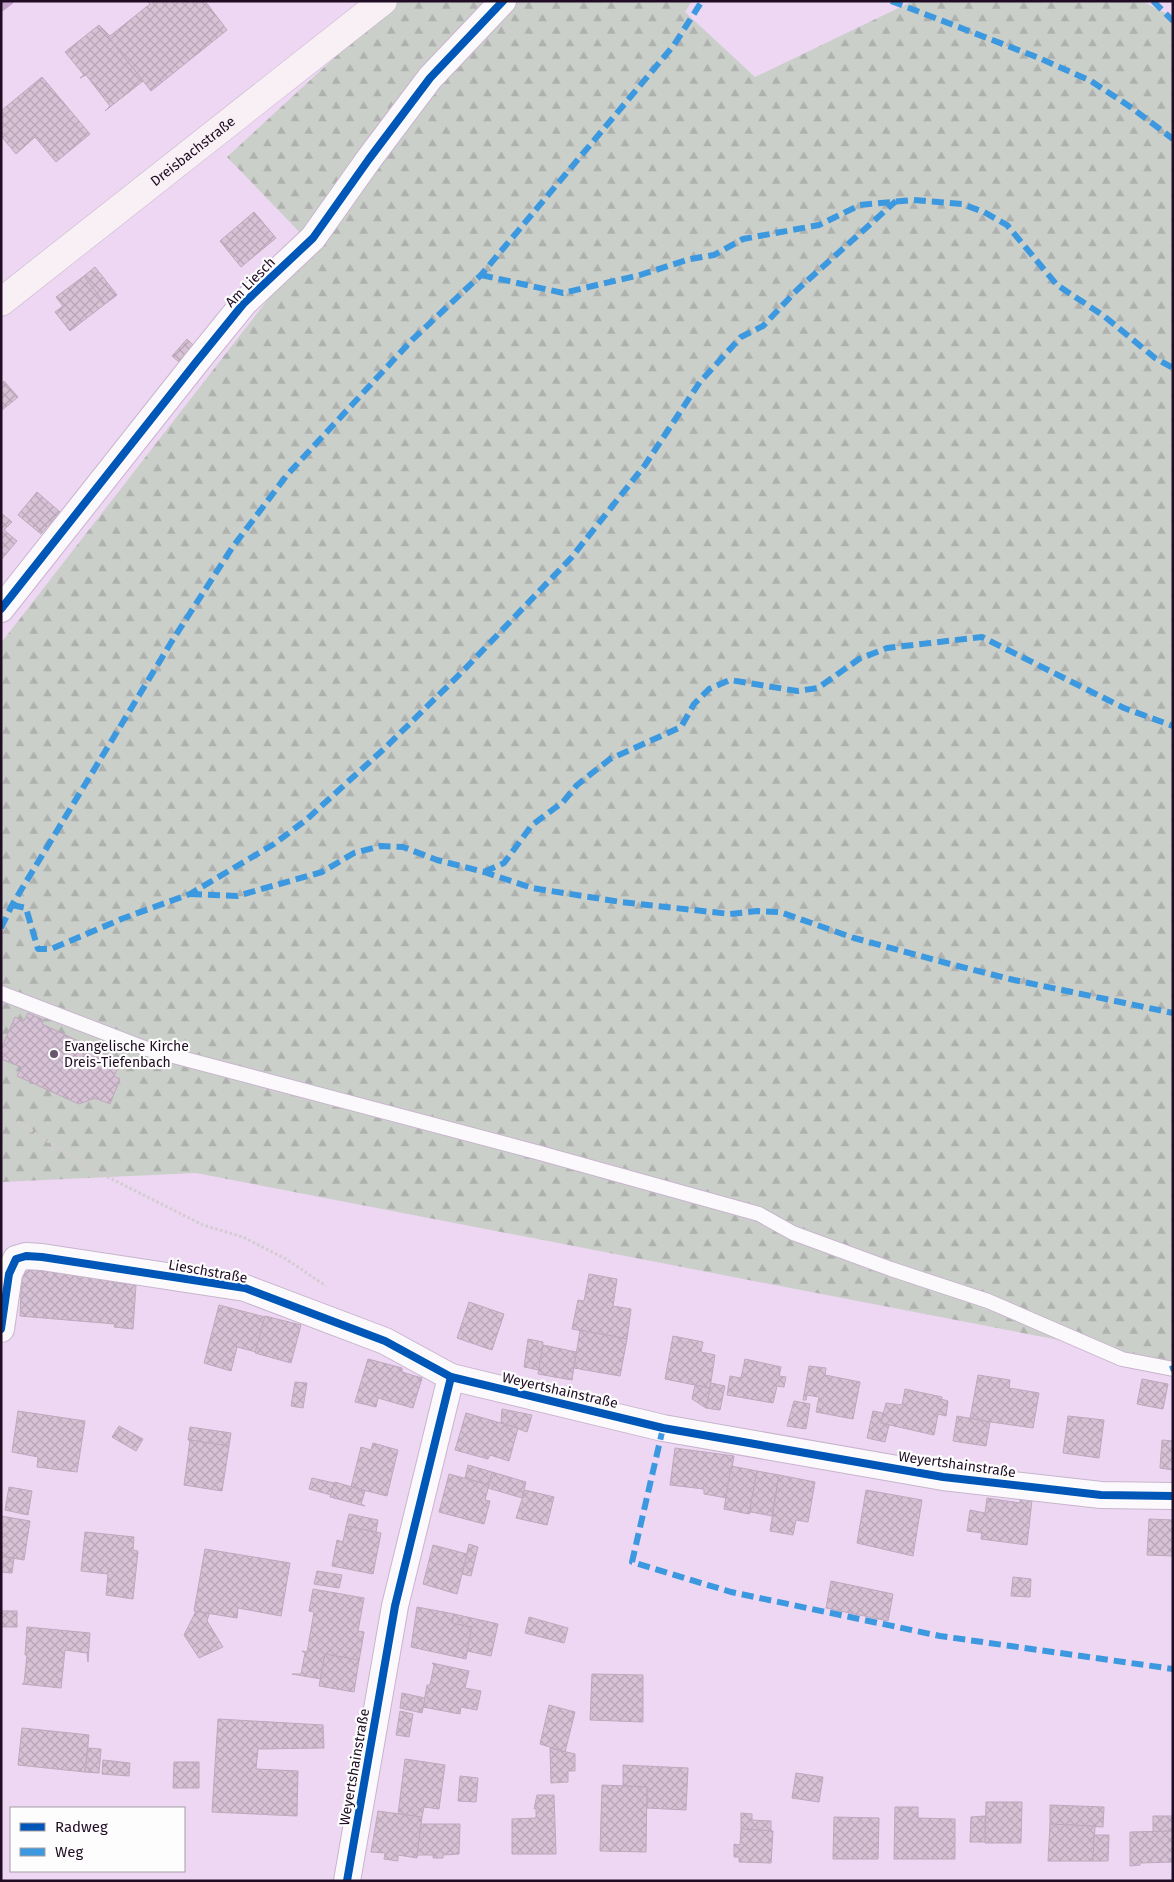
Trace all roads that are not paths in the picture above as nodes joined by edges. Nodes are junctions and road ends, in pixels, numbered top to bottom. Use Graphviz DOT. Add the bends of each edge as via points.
graph roads {
  1 [pos="383,1"];
  2 [pos="503,1"];
  3 [pos="1,302"];
  4 [pos="1,610"];
  5 [pos="1,993"];
  6 [pos="1,1329"];
  7 [pos="1173,1369"];
  8 [pos="451,1378"];
  9 [pos="1173,1496"];
  10 [pos="347,1881"];
  1 -- 3 [label="main road, Dreisbachstraße"];
  2 -- 4 [label="street, Am Liesch" via="430,78 313,238 244,303 197,360"];
  5 -- 7 [label="lane" via="147,1049 759,1214 793,1232 988,1301 1122,1359"];
  6 -- 8 [label="street, Lieschstraße" via="9,1274 16,1259 42,1257 245,1288 385,1341"];
  8 -- 9 [label="street, Weyertshainstraße" via="663,1428 943,1477 1101,1495"];
  8 -- 10 [label="street, Weyertshainstraße" via="395,1606"];
}
